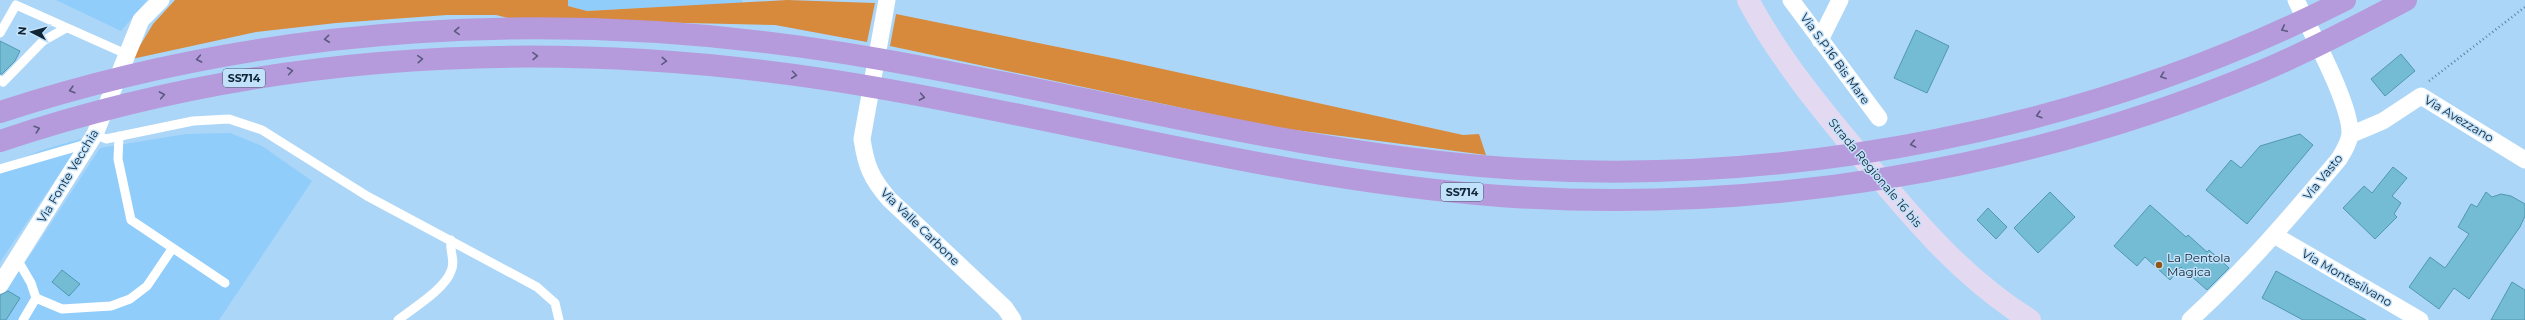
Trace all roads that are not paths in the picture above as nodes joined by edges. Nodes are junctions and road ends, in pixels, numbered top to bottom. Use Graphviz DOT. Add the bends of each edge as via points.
graph roads {
  1 [pos="161,0"];
  2 [pos="887,0"];
  3 [pos="1748,0"];
  4 [pos="1791,0"];
  5 [pos="1840,0"];
  6 [pos="2296,0"];
  7 [pos="2345,0"];
  8 [pos="2406,0"];
  9 [pos="66,28"];
  10 [pos="0,33"];
  11 [pos="1820,40"];
  12 [pos="126,54"];
  13 [pos="0,80"];
  14 [pos="0,112"];
  15 [pos="1878,118"];
  16 [pos="2350,135"];
  17 [pos="119,136"];
  18 [pos="92,138"];
  19 [pos="0,141"];
  20 [pos="2525,160"];
  21 [pos="0,168"];
  22 [pos="2274,235"];
  23 [pos="451,240"];
  24 [pos="172,249"];
  25 [pos="17,259"];
  26 [pos="225,283"];
  27 [pos="0,285"];
  28 [pos="36,298"];
  29 [pos="23,320"];
  30 [pos="398,320"];
  31 [pos="558,320"];
  32 [pos="1013,320"];
  33 [pos="2030,320"];
  34 [pos="2190,320"];
  35 [pos="2420,320"];
  1 -- 12 [label="street, Via Fonte Vecchia" via="141,20"];
  2 -- 32 [label="street, Via Valle Carbone" via="862,139 865,162 874,181 889,199 1005,308"];
  3 -- 33 [label="main road, Strada Regionale 16 bis" via="1825,114 1924,231 1981,285"];
  4 -- 11 [label="street, Via S.P.16 Bis Mare"];
  5 -- 11 [label="street"];
  6 -- 16 [label="street" via="2347,113"];
  7 -- 14 [label="highway, SS714, one-way" via="2218,57 2019,121 1956,136 1838,157 1711,168 1625,171 1512,168 1364,152 844,53 743,40 596,29 378,35 250,50 137,73"];
  19 -- 8 [label="highway, SS714, one-way" via="137,101 247,78 350,64 540,56 635,59 741,68 816,78 1262,164 1398,186 1550,199 1678,198 1846,184 2017,151 2142,115 2223,86 2305,51"];
  9 -- 10 [label="lane" via="16,5"];
  9 -- 12 [label="lane"];
  9 -- 13 [label="lane" via="43,41 3,82"];
  11 -- 15 [label="street, Via S.P.16 Bis Mare"];
  12 -- 18 [label="street, Via Fonte Vecchia"];
  16 -- 20 [label="street, Via Avezzano" via="2383,121 2421,96"];
  16 -- 22 [label="street, Via Vasto" via="2339,159"];
  17 -- 18 [label="lane" via="106,139"];
  17 -- 23 [label="lane" via="193,121 229,119 262,130 367,196"];
  17 -- 24 [label="lane" via="118,159 131,220"];
  18 -- 21 [label="lane"];
  18 -- 25 [label="street, Via Fonte Vecchia"];
  22 -- 34 [label="street, Via Vasto" via="2221,292"];
  22 -- 35 [label="street, Via Montesilvano"];
  23 -- 30 [label="lane" via="452,271 444,283"];
  23 -- 31 [label="lane" via="537,287 555,303"];
  24 -- 26 [label="lane"];
  24 -- 28 [label="lane" via="147,286 130,299 111,306 62,309"];
  25 -- 27 [label="street, Via Fonte Vecchia"];
  25 -- 28 [label="lane" via="32,283"];
  28 -- 29 [label="lane"];
}
